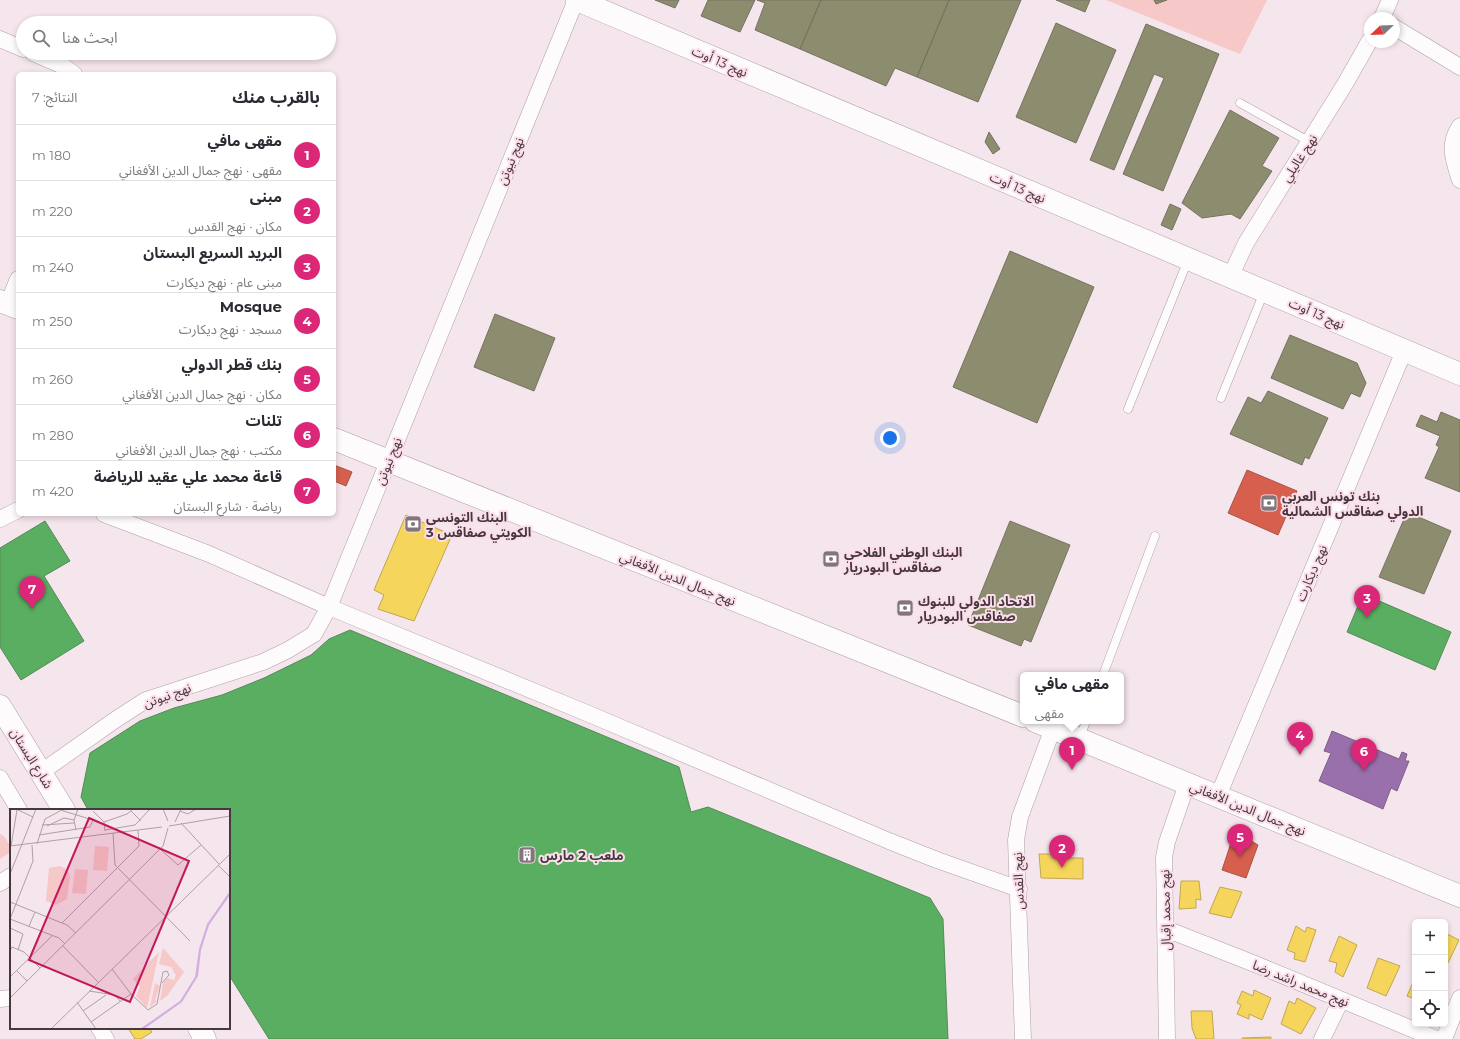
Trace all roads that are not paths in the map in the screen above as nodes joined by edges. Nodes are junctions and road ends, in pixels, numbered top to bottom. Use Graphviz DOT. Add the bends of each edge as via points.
graph roads {
  1 [pos="576,0"];
  2 [pos="1390,0"];
  3 [pos="1385,12"];
  4 [pos="1400,31"];
  5 [pos="0,39"];
  6 [pos="16,46"];
  7 [pos="1365,48"];
  8 [pos="49,60"];
  9 [pos="1460,67"];
  10 [pos="71,72"];
  11 [pos="1240,103"];
  12 [pos="1460,126"];
  13 [pos="1310,142"];
  14 [pos="1460,180"];
  15 [pos="1188,259"];
  16 [pos="1230,277"];
  17 [pos="16,285"];
  18 [pos="1264,291"];
  19 [pos="9,304"];
  20 [pos="1404,350"];
  21 [pos="1460,374"];
  22 [pos="1221,398"];
  23 [pos="1128,409"];
  24 [pos="336,440"];
  25 [pos="387,461"];
  26 [pos="16,511"];
  27 [pos="109,516"];
  28 [pos="0,519"];
  29 [pos="1154,536"];
  30 [pos="328,607"];
  31 [pos="1104,672"];
  32 [pos="1020,715"];
  33 [pos="3,717"];
  34 [pos="1044,725"];
  35 [pos="1083,730"];
  36 [pos="40,773"];
  37 [pos="0,778"];
  38 [pos="1187,784"];
  39 [pos="1218,796"];
  40 [pos="18,809"];
  41 [pos="63,809"];
  42 [pos="10,877"];
  43 [pos="0,883"];
  44 [pos="1019,889"];
  45 [pos="1460,896"];
  46 [pos="1166,929"];
  47 [pos="1460,998"];
  48 [pos="1341,1000"];
  49 [pos="100,1029"];
  50 [pos="200,1029"];
  51 [pos="106,1039"];
  52 [pos="205,1039"];
  53 [pos="1022,1039"];
  54 [pos="1167,1039"];
  55 [pos="1322,1039"];
  56 [pos="1436,1039"];
  57 [pos="1444,1039"];
  1 -- 15 [label="main road, نهج 13 أوت"];
  1 -- 25 [label="street, نهج نيوتن"];
  2 -- 3 [label="street"];
  4 -- 9 [label="street"];
  5 -- 6 [label="street"];
  7 -- 13 [label="street, نهج غاليلي"];
  8 -- 10 [label="street"];
  11 -- 13 [label="lane"];
  12 -- 14 [label="street" via="1452,154"];
  13 -- 16 [label="street, نهج غاليلي" via="1246,243"];
  15 -- 16 [label="main road, نهج 13 أوت"];
  15 -- 23 [label="lane"];
  16 -- 18 [label="main road, نهج 13 أوت"];
  17 -- 19 [label="street"];
  18 -- 20 [label="main road, نهج 13 أوت"];
  18 -- 22 [label="lane"];
  20 -- 21 [label="main road, نهج 13 أوت"];
  20 -- 39 [label="street, نهج ديكارت"];
  24 -- 25 [label="main road, نهج جمال الدين الأفغاني"];
  25 -- 30 [label="street, نهج نيوتن"];
  25 -- 32 [label="main road, نهج جمال الدين الأفغاني"];
  26 -- 28 [label="street"];
  27 -- 30 [label="street" via="209,554"];
  29 -- 31 [label="lane"];
  30 -- 36 [label="street, نهج نيوتن" via="314,634 288,650 263,662 146,700"];
  30 -- 44 [label="street" via="889,841"];
  33 -- 36 [label="main road, شارع البستان"];
  34 -- 35 [label="main road, نهج جمال الدين الأفغاني"];
  34 -- 44 [label="street, نهج القدس" via="1016,840"];
  35 -- 38 [label="main road, نهج جمال الدين الأفغاني"];
  36 -- 41 [label="main road, شارع البستان"];
  37 -- 40 [label="street"];
  38 -- 39 [label="main road, نهج جمال الدين الأفغاني"];
  38 -- 46 [label="street, نهج محمد إقبال" via="1165,850"];
  39 -- 45 [label="main road, نهج جمال الدين الأفغاني"];
  42 -- 43 [label="street"];
  44 -- 53 [label="street, نهج القدس"];
  46 -- 48 [label="street, نهج محمد راشد رضا"];
  46 -- 54 [label="street, نهج محمد إقبال"];
  47 -- 57 [label="street"];
  48 -- 55 [label="street"];
  48 -- 56 [label="street, نهج محمد راشد رضا"];
  49 -- 51 [label="street"];
  50 -- 52 [label="main road"];
}
